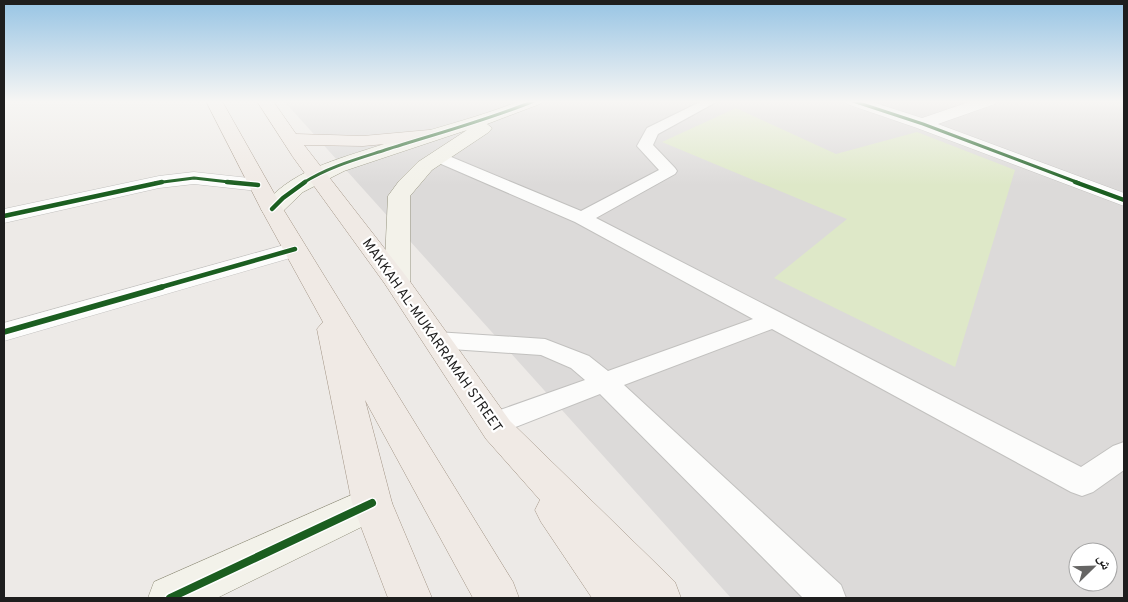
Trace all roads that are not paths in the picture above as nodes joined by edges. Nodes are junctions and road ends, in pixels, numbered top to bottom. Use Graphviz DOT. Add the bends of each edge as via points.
graph roads {
  1 [pos="229,129"];
  2 [pos="285,129"];
  3 [pos="449,129"];
  4 [pos="481,129"];
  5 [pos="656,129"];
  6 [pos="936,129"];
  7 [pos="429,135"];
  8 [pos="292,139"];
  9 [pos="438,157"];
  10 [pos="317,174"];
  11 [pos="258,184"];
  12 [pos="1124,200"];
  13 [pos="272,209"];
  14 [pos="4,216"];
  15 [pos="582,218"];
  16 [pos="295,249"];
  17 [pos="397,282"];
  18 [pos="326,303"];
  19 [pos="773,320"];
  20 [pos="4,332"];
  21 [pos="436,340"];
  22 [pos="604,382"];
  23 [pos="495,427"];
  24 [pos="1124,454"];
  25 [pos="372,503"];
  26 [pos="170,598"];
  27 [pos="410,598"];
  28 [pos="497,598"];
  29 [pos="618,598"];
  30 [pos="659,598"];
  31 [pos="828,598"];
  1 -- 11 [label="main road"];
  2 -- 8 [label="main road, MAKKAH AL-MUKARRAMAH STREET"];
  3 -- 7 [label="street"];
  4 -- 9 [label="street"];
  5 -- 15 [label="lane" via="645,146 670,171"];
  6 -- 12 [label="street"];
  7 -- 8 [label="main road" via="363,141"];
  7 -- 10 [label="street"];
  8 -- 10 [label="main road, MAKKAH AL-MUKARRAMAH STREET"];
  9 -- 15 [label="lane"];
  9 -- 17 [label="street" via="406,184 399,196"];
  10 -- 13 [label="street" via="290,190"];
  10 -- 17 [label="main road, MAKKAH AL-MUKARRAMAH STREET"];
  11 -- 13 [label="main road"];
  11 -- 14 [label="street" via="194,178 159,182"];
  13 -- 16 [label="main road"];
  15 -- 19 [label="lane"];
  16 -- 18 [label="main road"];
  16 -- 20 [label="street"];
  17 -- 21 [label="main road, MAKKAH AL-MUKARRAMAH STREET"];
  18 -- 25 [label="main road"];
  18 -- 28 [label="main road"];
  19 -- 22 [label="lane"];
  19 -- 24 [label="lane" via="1082,483"];
  21 -- 22 [label="lane" via="545,347 580,362"];
  21 -- 23 [label="main road, MAKKAH AL-MUKARRAMAH STREET"];
  22 -- 23 [label="lane"];
  22 -- 31 [label="lane"];
  23 -- 29 [label="main road"];
  23 -- 30 [label="main road, MAKKAH AL-MUKARRAMAH STREET"];
  25 -- 26 [label="street"];
  25 -- 27 [label="main road"];
}
